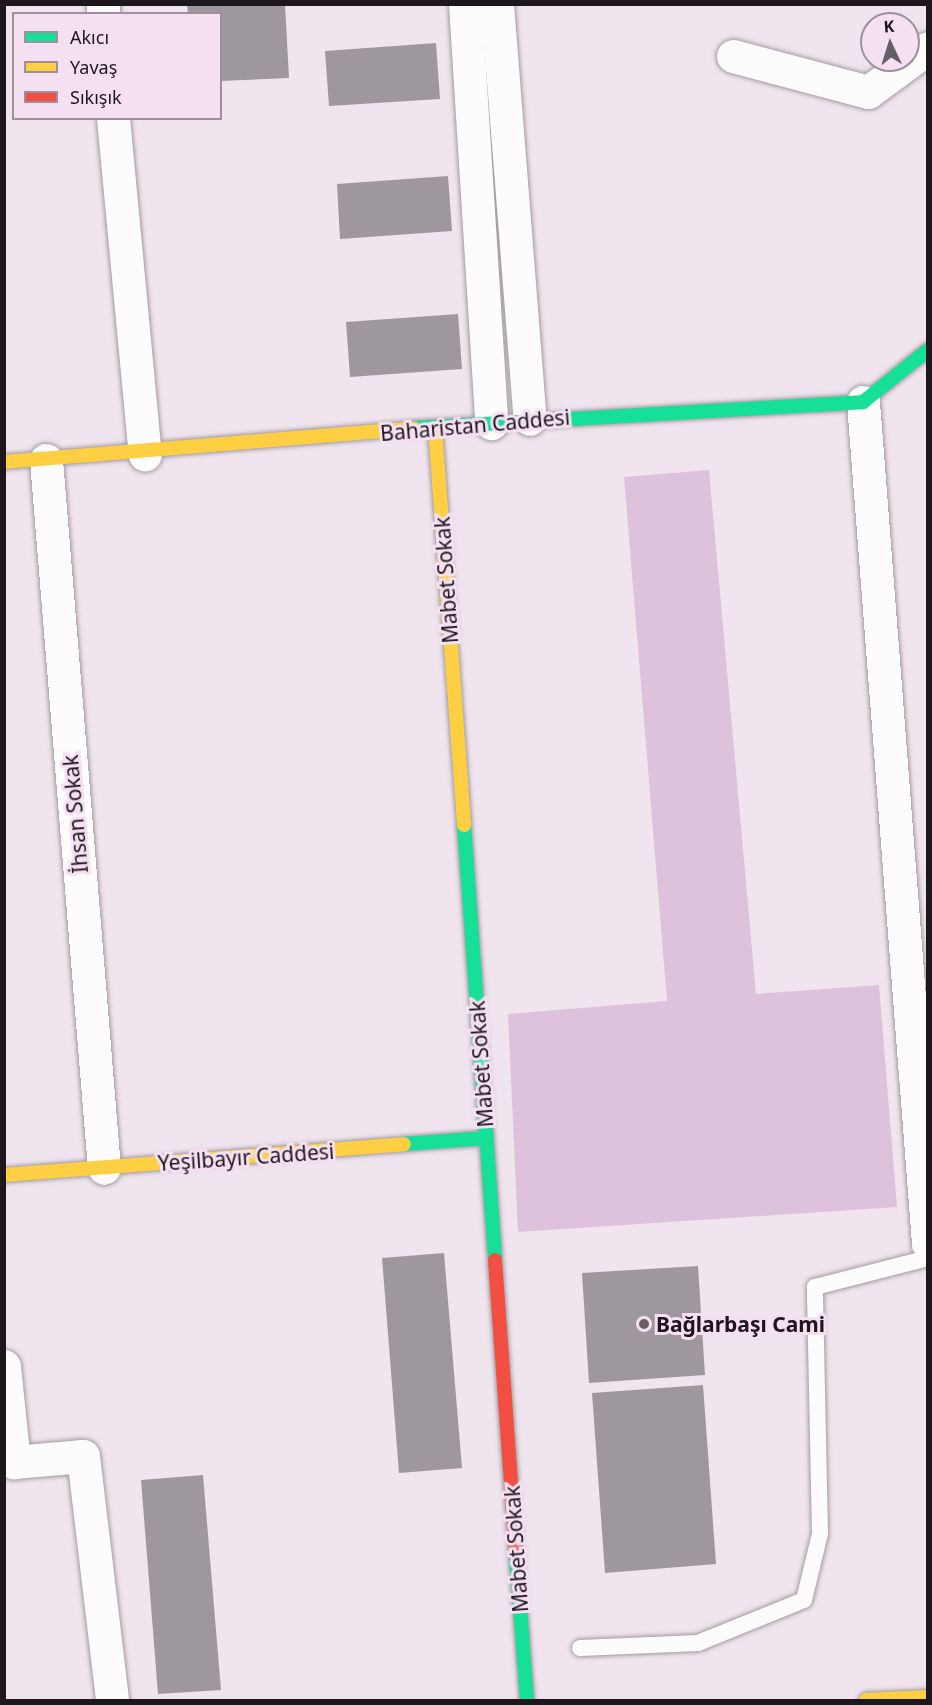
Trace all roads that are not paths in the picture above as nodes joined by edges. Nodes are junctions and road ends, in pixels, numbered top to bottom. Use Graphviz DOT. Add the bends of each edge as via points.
graph roads {
  1 [pos="465,4"];
  2 [pos="497,4"];
  3 [pos="927,48"];
  4 [pos="733,56"];
  5 [pos="113,120"];
  6 [pos="927,350"];
  7 [pos="863,402"];
  8 [pos="530,419"];
  9 [pos="491,423"];
  10 [pos="435,428"];
  11 [pos="145,453"];
  12 [pos="46,460"];
  13 [pos="4,462"];
  14 [pos="918,979"];
  15 [pos="487,1138"];
  16 [pos="924,1142"];
  17 [pos="104,1168"];
  18 [pos="4,1175"];
  19 [pos="927,1243"];
  20 [pos="927,1258"];
  21 [pos="4,1366"];
  22 [pos="580,1648"];
  23 [pos="927,1697"];
  24 [pos="112,1701"];
  25 [pos="527,1701"];
  26 [pos="866,1701"];
  1 -- 9 [label="street"];
  2 -- 8 [label="street"];
  3 -- 4 [label="street" via="868,92"];
  5 -- 11 [label="street"];
  6 -- 7 [label="street"];
  7 -- 8 [label="street, Baharistan Caddesi"];
  7 -- 14 [label="street"];
  8 -- 9 [label="street, Baharistan Caddesi"];
  9 -- 10 [label="street, Baharistan Caddesi"];
  10 -- 11 [label="street, Baharistan Caddesi"];
  10 -- 15 [label="street, Mabet Sokak"];
  11 -- 12 [label="street, Baharistan Caddesi"];
  12 -- 13 [label="street, Baharistan Caddesi"];
  12 -- 17 [label="street, İhsan Sokak"];
  14 -- 16 [label="street"];
  15 -- 17 [label="street, Yeşilbayır Caddesi"];
  15 -- 25 [label="street, Mabet Sokak"];
  16 -- 19 [label="street"];
  17 -- 18 [label="street, Yeşilbayır Caddesi"];
  20 -- 22 [label="lane" via="815,1287 820,1534 804,1600 698,1643"];
  21 -- 24 [label="street" via="14,1462 83,1456"];
  23 -- 26 [label="street"];
}
